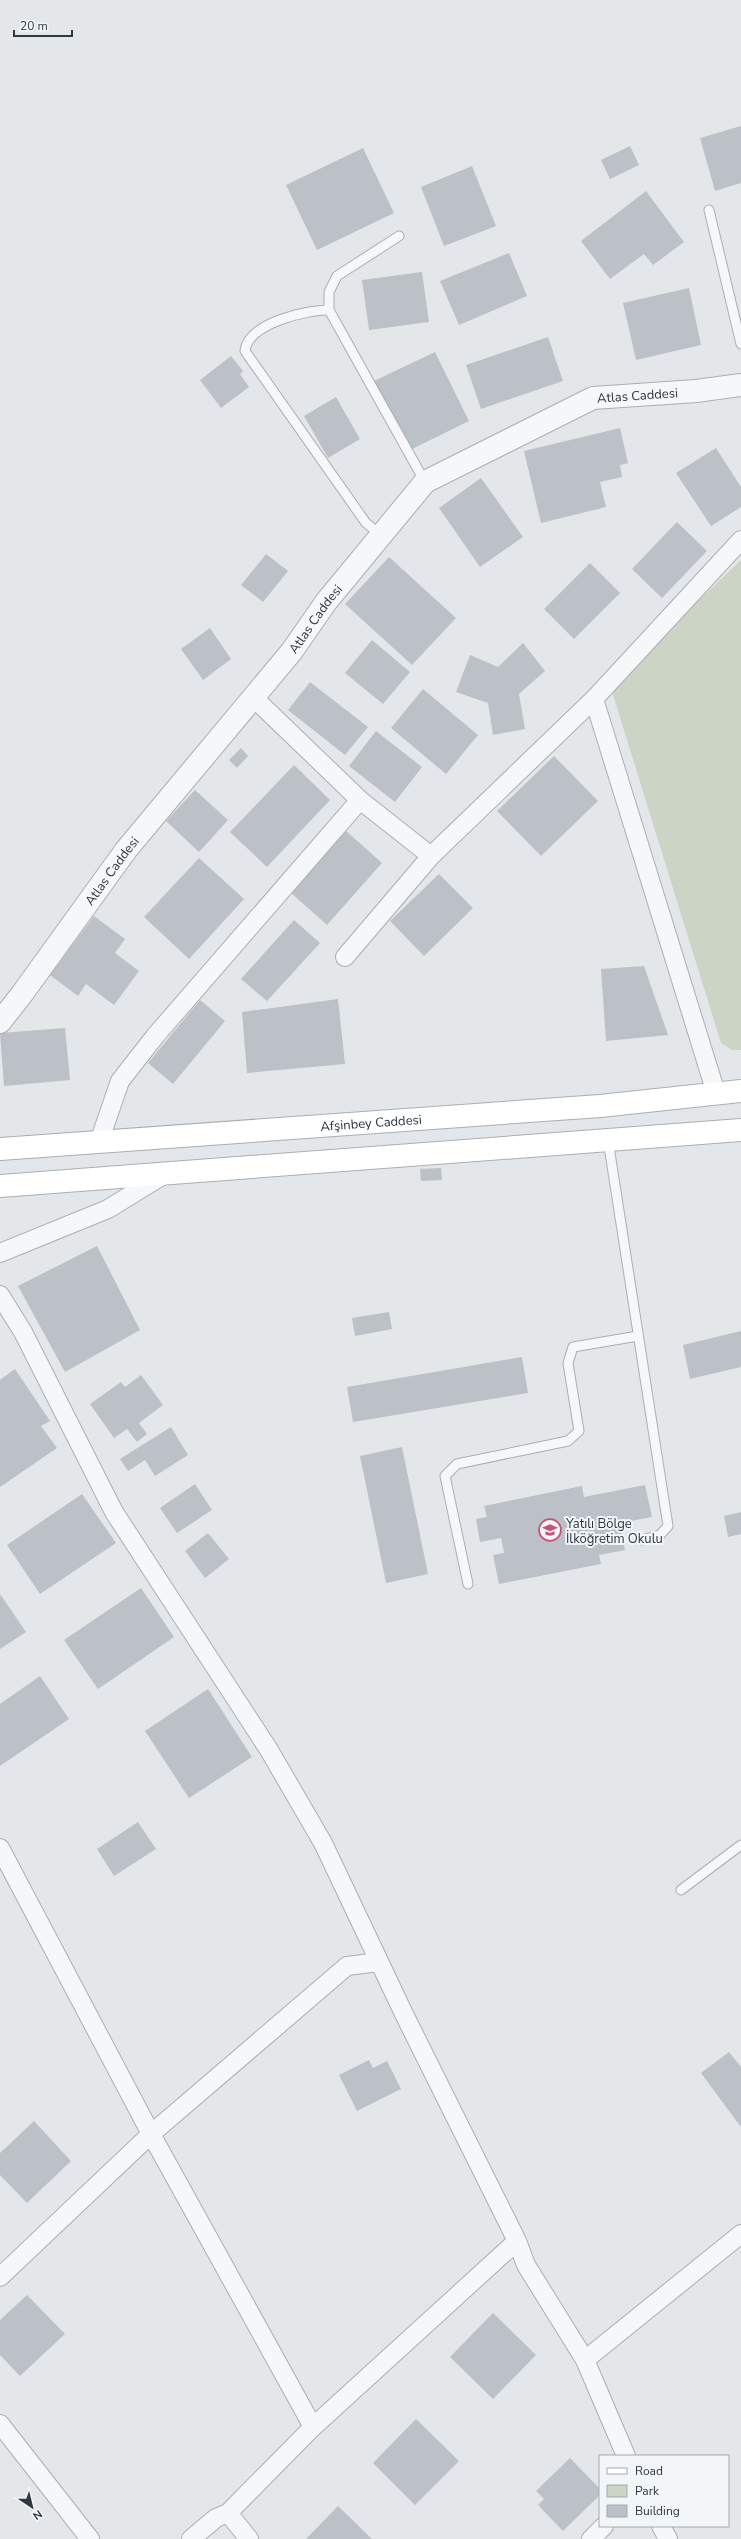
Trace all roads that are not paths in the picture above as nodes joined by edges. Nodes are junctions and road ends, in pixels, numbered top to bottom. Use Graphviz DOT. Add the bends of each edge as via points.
graph roads {
  1 [pos="709,210"];
  2 [pos="399,236"];
  3 [pos="329,310"];
  4 [pos="741,344"];
  5 [pos="741,385"];
  6 [pos="425,482"];
  7 [pos="381,536"];
  8 [pos="741,540"];
  9 [pos="254,698"];
  10 [pos="594,699"];
  11 [pos="360,800"];
  12 [pos="431,856"];
  13 [pos="344,957"];
  14 [pos="0,1022"];
  15 [pos="741,1091"];
  16 [pos="716,1093"];
  17 [pos="741,1130"];
  18 [pos="608,1140"];
  19 [pos="99,1142"];
  20 [pos="0,1149"];
  21 [pos="166,1173"];
  22 [pos="0,1186"];
  23 [pos="0,1253"];
  24 [pos="0,1295"];
  25 [pos="638,1336"];
  26 [pos="642,1540"];
  27 [pos="468,1584"];
  28 [pos="741,1845"];
  29 [pos="0,1848"];
  30 [pos="680,1890"];
  31 [pos="379,1962"];
  32 [pos="152,2134"];
  33 [pos="741,2234"];
  34 [pos="517,2241"];
  35 [pos="0,2277"];
  36 [pos="585,2360"];
  37 [pos="0,2424"];
  38 [pos="313,2427"];
  39 [pos="626,2455"];
  40 [pos="228,2513"];
  41 [pos="603,2527"];
  42 [pos="662,2527"];
  43 [pos="90,2539"];
  44 [pos="191,2539"];
  45 [pos="249,2539"];
  46 [pos="591,2539"];
  47 [pos="668,2539"];
  1 -- 4 [label="lane"];
  2 -- 3 [label="lane" via="336,276 329,292"];
  3 -- 6 [label="lane"];
  3 -- 7 [label="lane" via="304,311 277,321 248,342 245,351 366,523"];
  5 -- 6 [label="street, Atlas Caddesi" via="696,391 593,398"];
  6 -- 7 [label="street, Atlas Caddesi"];
  7 -- 9 [label="street, Atlas Caddesi" via="326,602 292,651"];
  8 -- 10 [label="street"];
  9 -- 11 [label="street"];
  9 -- 14 [label="street, Atlas Caddesi" via="126,850"];
  10 -- 12 [label="street"];
  10 -- 16 [label="street"];
  11 -- 12 [label="street"];
  11 -- 19 [label="street" via="120,1080"];
  12 -- 13 [label="street"];
  15 -- 16 [label="main road, Afşinbey Caddesi"];
  16 -- 19 [label="main road, Afşinbey Caddesi" via="600,1106"];
  17 -- 18 [label="main road"];
  18 -- 21 [label="main road"];
  18 -- 25 [label="lane"];
  19 -- 20 [label="main road, Afşinbey Caddesi"];
  21 -- 22 [label="main road"];
  21 -- 23 [label="street" via="108,1209"];
  24 -- 31 [label="street" via="23,1332 114,1512 269,1750 323,1843"];
  25 -- 26 [label="lane" via="668,1526 660,1536"];
  25 -- 27 [label="lane" via="573,1347 568,1363 579,1431 568,1441 457,1464 445,1476"];
  28 -- 30 [label="lane"];
  29 -- 32 [label="street"];
  31 -- 32 [label="street" via="347,1966"];
  31 -- 34 [label="street"];
  32 -- 35 [label="street"];
  32 -- 38 [label="street"];
  33 -- 36 [label="street"];
  34 -- 36 [label="street" via="526,2265"];
  34 -- 38 [label="street"];
  36 -- 39 [label="street"];
  37 -- 43 [label="street"];
  38 -- 40 [label="street"];
  40 -- 44 [label="street" via="216,2518"];
  40 -- 45 [label="street"];
  41 -- 46 [label="street"];
  42 -- 47 [label="street"];
}
